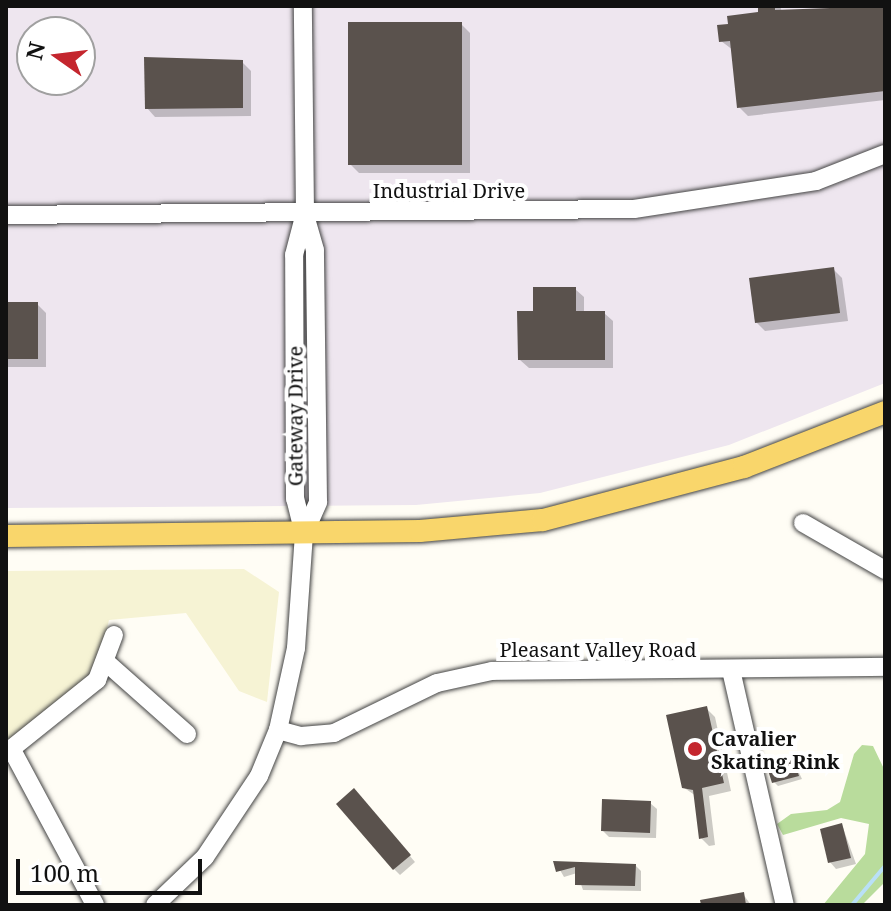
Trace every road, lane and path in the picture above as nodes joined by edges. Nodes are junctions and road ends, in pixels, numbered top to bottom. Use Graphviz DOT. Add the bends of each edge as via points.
graph roads {
  1 [pos="303,6"];
  2 [pos="885,154"];
  3 [pos="305,213"];
  4 [pos="6,215"];
  5 [pos="885,412"];
  6 [pos="803,523"];
  7 [pos="304,534"];
  8 [pos="6,536"];
  9 [pos="885,570"];
  10 [pos="114,635"];
  11 [pos="107,663"];
  12 [pos="885,667"];
  13 [pos="731,670"];
  14 [pos="278,730"];
  15 [pos="187,734"];
  16 [pos="9,751"];
  17 [pos="95,905"];
  18 [pos="155,905"];
  19 [pos="785,905"];
  1 -- 3 [label="street, Gateway Drive"];
  2 -- 3 [label="street, Industrial Drive" via="816,181 634,209"];
  3 -- 4 [label="street, Industrial Drive"];
  3 -- 7 [label="street, Gateway Drive" via="294,255 295,499"];
  5 -- 7 [label="main road" via="744,467 543,520"];
  6 -- 9 [label="street"];
  7 -- 8 [label="main road"];
  7 -- 14 [label="street" via="296,648"];
  10 -- 11 [label="street"];
  11 -- 15 [label="street"];
  11 -- 16 [label="street" via="74,703"];
  12 -- 13 [label="street, Pleasant Valley Road"];
  13 -- 14 [label="street, Pleasant Valley Road" via="492,671 437,683 334,733 301,736"];
  13 -- 19 [label="street"];
  14 -- 18 [label="street" via="230,825"];
  16 -- 17 [label="street"];
}
